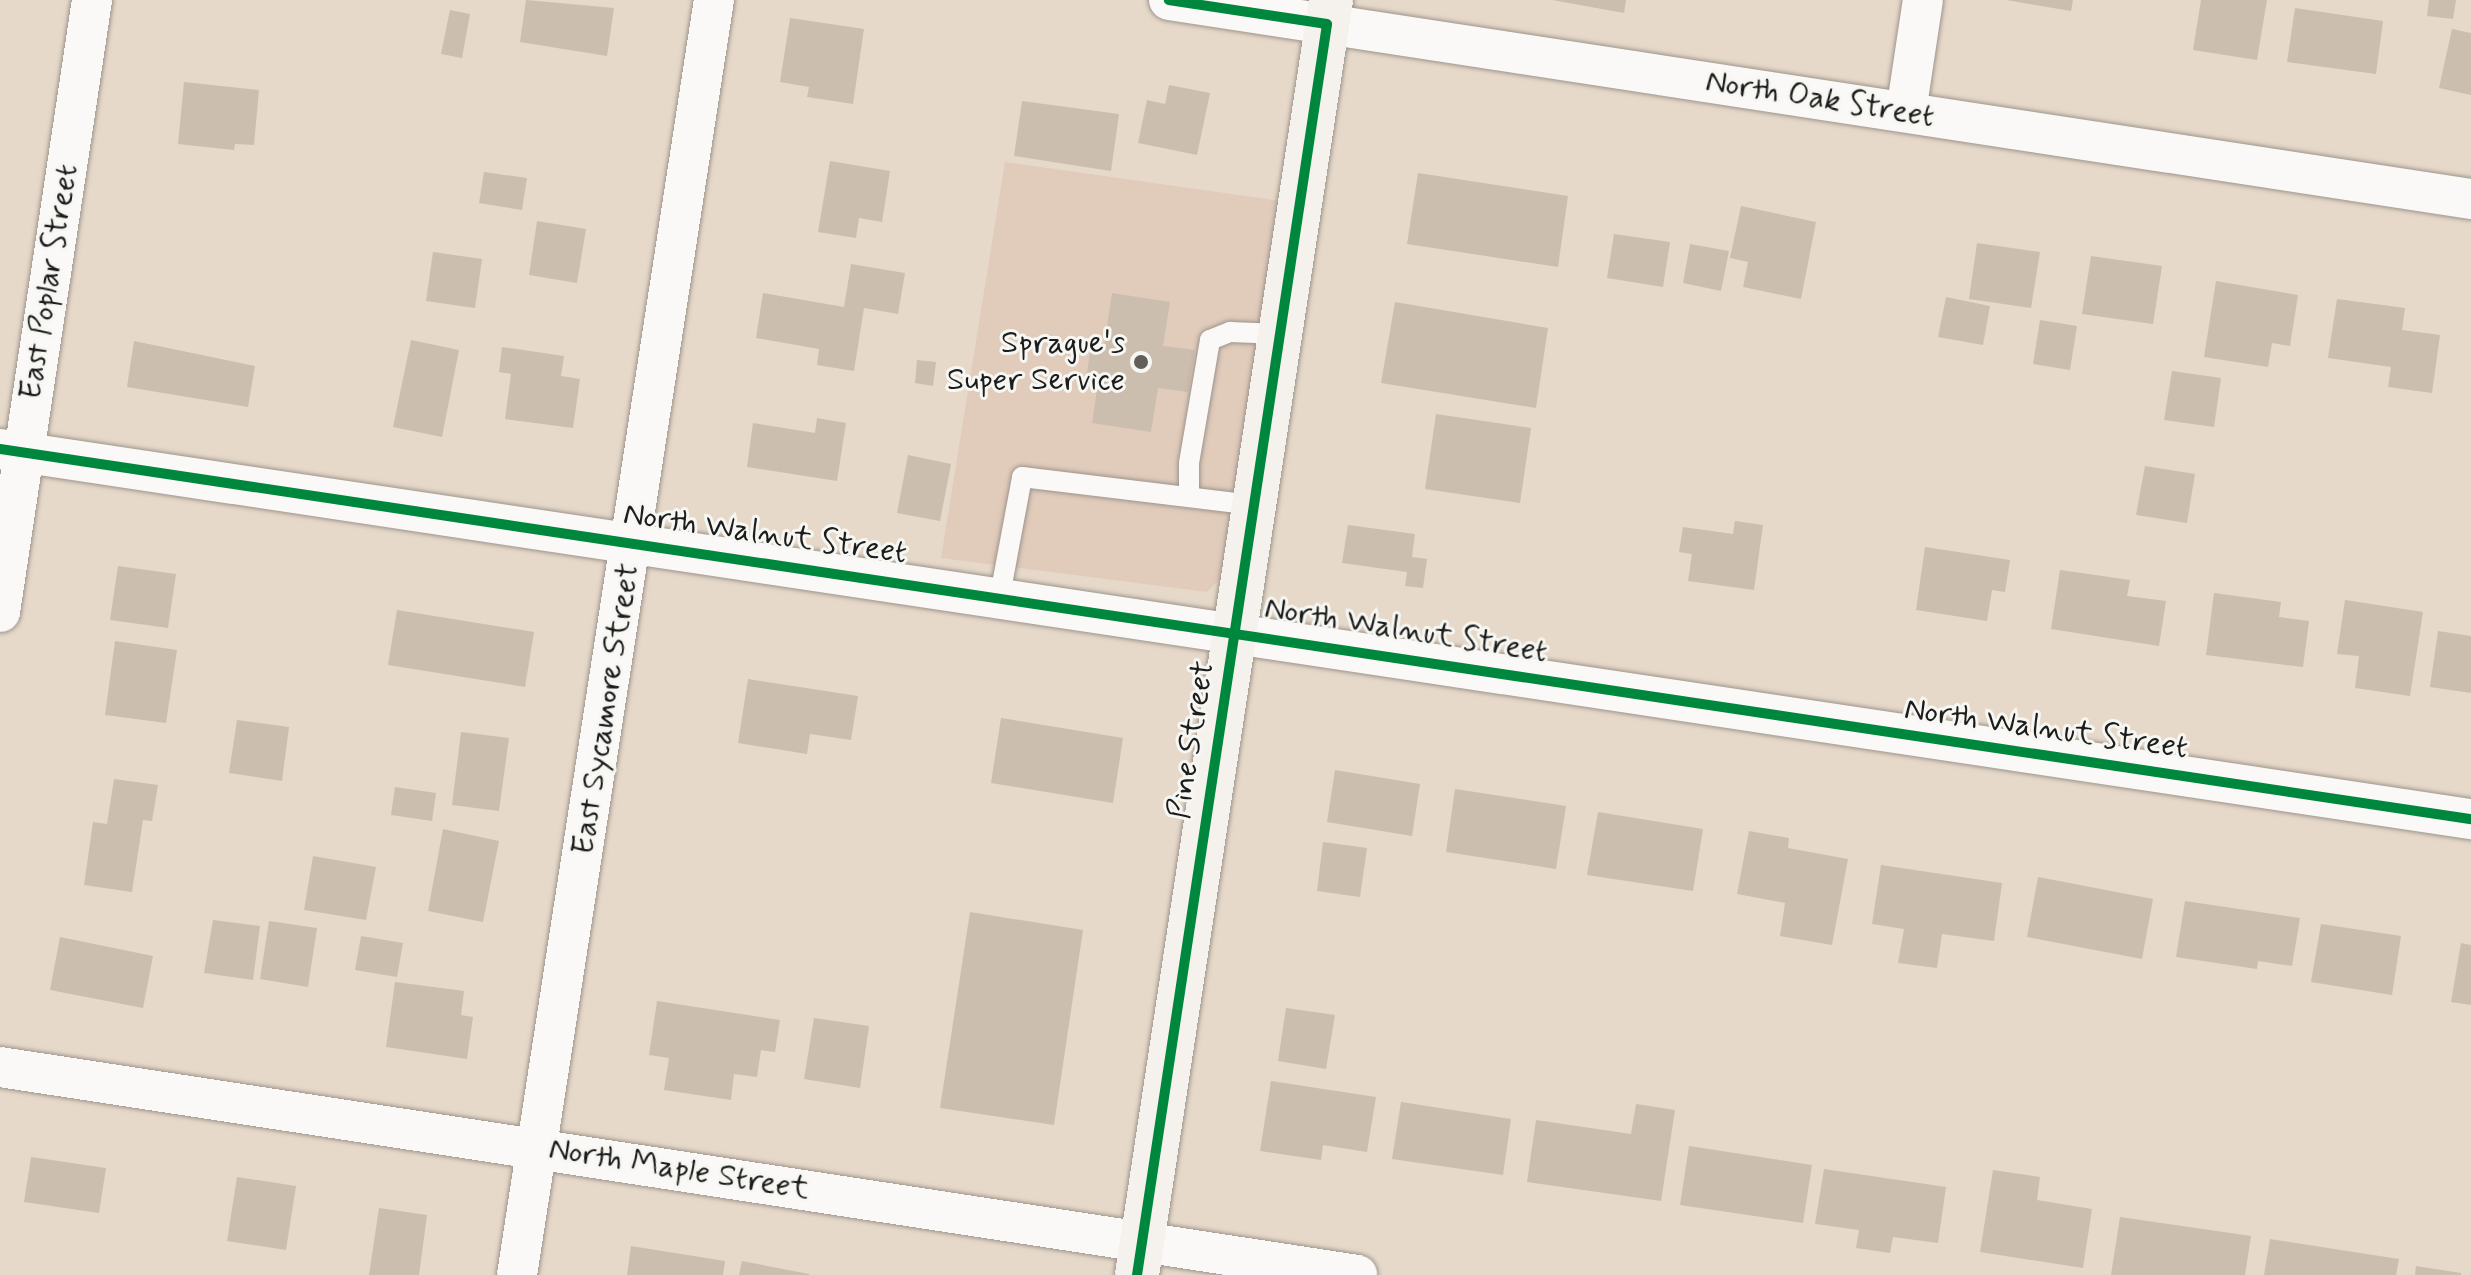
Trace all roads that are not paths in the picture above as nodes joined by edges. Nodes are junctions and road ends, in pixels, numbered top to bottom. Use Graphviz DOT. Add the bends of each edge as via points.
graph roads {
  1 [pos="92,0"];
  2 [pos="714,0"];
  3 [pos="1169,0"];
  4 [pos="1923,0"];
  5 [pos="1329,12"];
  6 [pos="1906,112"];
  7 [pos="2471,199"];
  8 [pos="1280,334"];
  9 [pos="12,450"];
  10 [pos="1189,494"];
  11 [pos="1255,505"];
  12 [pos="632,540"];
  13 [pos="1000,595"];
  14 [pos="0,612"];
  15 [pos="1236,630"];
  16 [pos="2471,819"];
  17 [pos="0,1067"];
  18 [pos="538,1147"];
  19 [pos="1139,1258"];
  20 [pos="517,1275"];
  21 [pos="1357,1275"];
  1 -- 9 [label="street, East Poplar Street"];
  2 -- 12 [label="street, East Sycamore Street"];
  3 -- 5 [label="street, North Oak Street"];
  4 -- 6 [label="street"];
  5 -- 6 [label="street, North Oak Street"];
  5 -- 8 [label="street, Pine Street"];
  6 -- 7 [label="street, North Oak Street"];
  8 -- 10 [label="lane" via="1230,332 1210,340 1189,463"];
  8 -- 11 [label="street, Pine Street"];
  9 -- 12 [label="street, North Walnut Street"];
  9 -- 14 [label="street, East Poplar Street"];
  10 -- 11 [label="lane"];
  10 -- 13 [label="lane" via="1022,477"];
  11 -- 15 [label="street, Pine Street"];
  12 -- 13 [label="street, North Walnut Street"];
  12 -- 18 [label="street, East Sycamore Street"];
  13 -- 15 [label="street, North Walnut Street"];
  15 -- 16 [label="street, North Walnut Street"];
  15 -- 19 [label="street, Pine Street"];
  17 -- 18 [label="street, North Maple Street"];
  18 -- 19 [label="street, North Maple Street"];
  18 -- 20 [label="street, East Sycamore Street"];
  19 -- 21 [label="street, North Maple Street"];
}
